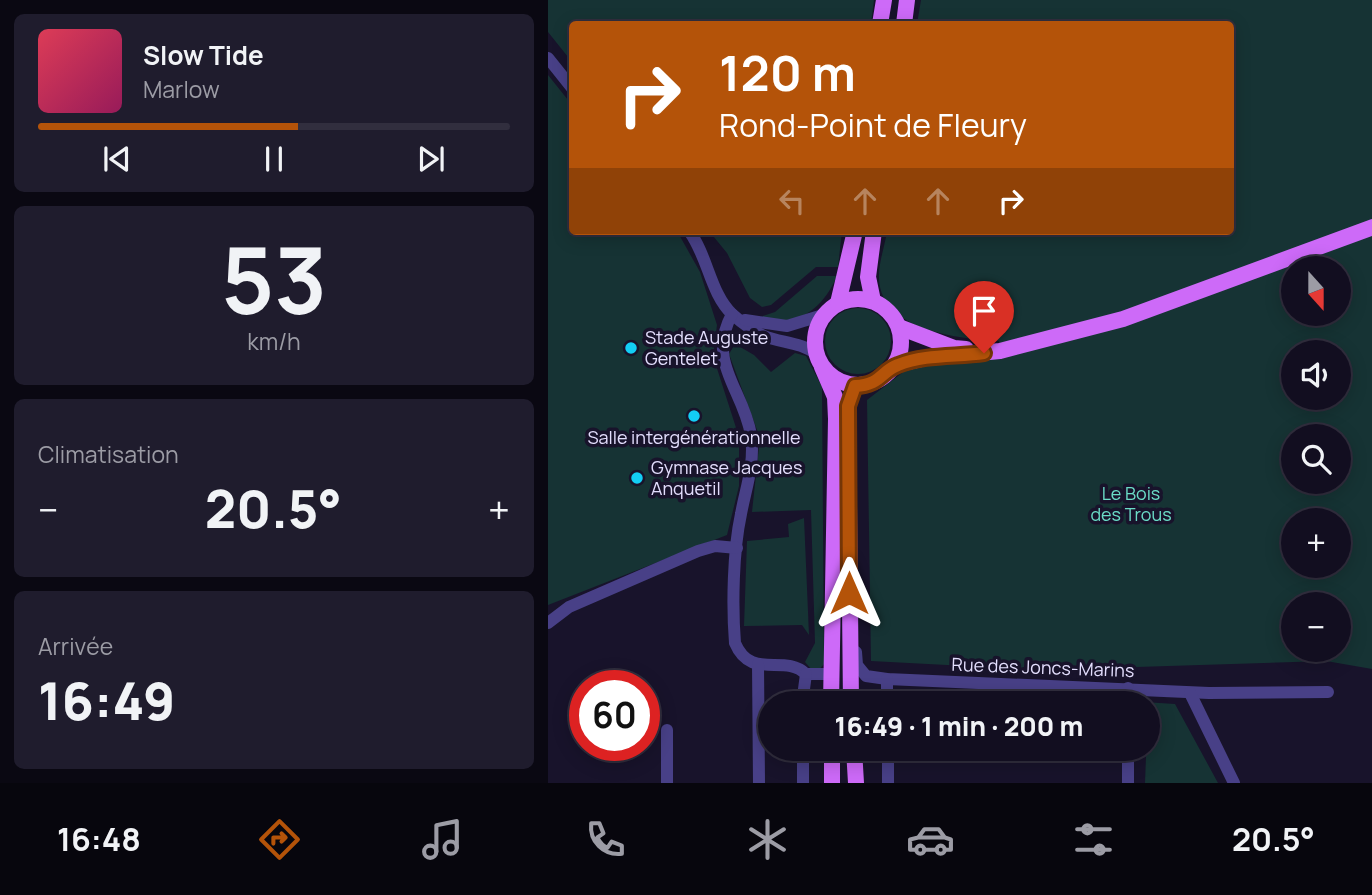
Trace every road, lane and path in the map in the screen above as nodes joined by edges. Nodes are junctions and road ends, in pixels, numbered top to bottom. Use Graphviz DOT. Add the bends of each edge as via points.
graph roads {
  1 [pos="884,0"];
  2 [pos="907,0"];
  3 [pos="880,21"];
  4 [pos="904,21"];
  5 [pos="548,58"];
  6 [pos="569,84"];
  7 [pos="1372,227"];
  8 [pos="692,235"];
  9 [pos="854,235"];
  10 [pos="873,235"];
  11 [pos="873,301"];
  12 [pos="838,303"];
  13 [pos="735,316"];
  14 [pos="823,316"];
  15 [pos="899,327"];
  16 [pos="1000,351"];
  17 [pos="819,360"];
  18 [pos="895,365"];
  19 [pos="855,386"];
  20 [pos="737,548"];
  21 [pos="849,570"];
  22 [pos="548,623"];
  23 [pos="758,664"];
  24 [pos="806,674"];
  25 [pos="830,674"];
  26 [pos="887,679"];
  27 [pos="1128,688"];
  28 [pos="804,691"];
  29 [pos="831,691"];
  30 [pos="851,691"];
  31 [pos="887,691"];
  32 [pos="1328,692"];
  33 [pos="1190,693"];
  34 [pos="667,730"];
  35 [pos="803,761"];
  36 [pos="832,761"];
  37 [pos="854,761"];
  38 [pos="888,761"];
  39 [pos="1128,761"];
  40 [pos="668,783"];
  41 [pos="759,783"];
  42 [pos="803,783"];
  43 [pos="832,783"];
  44 [pos="855,783"];
  45 [pos="888,783"];
  46 [pos="1128,783"];
  47 [pos="1234,783"];
  1 -- 3 [label="main road"];
  2 -- 4 [label="main road"];
  5 -- 6 [label="street"];
  7 -- 16 [label="main road" via="1123,319"];
  8 -- 13 [label="street" via="718,293"];
  9 -- 12 [label="main road"];
  10 -- 11 [label="main road" via="868,277"];
  11 -- 12 [label="main road"];
  11 -- 15 [label="main road" via="893,316"];
  12 -- 14 [label="main road"];
  13 -- 14 [label="street" via="787,326"];
  13 -- 17 [label="street" via="762,335 807,347"];
  13 -- 20 [label="street" via="721,340 721,355 742,405 753,460"];
  14 -- 17 [label="main road" via="814,340"];
  15 -- 16 [label="main road" via="954,348"];
  15 -- 18 [label="main road" via="900,353"];
  16 -- 18 [label="main road"];
  17 -- 19 [label="main road" via="843,383"];
  17 -- 25 [label="main road" via="835,397 836,419"];
  18 -- 19 [label="main road" via="884,377"];
  19 -- 21 [label="main road" via="848,406"];
  20 -- 22 [label="street" via="715,546 698,551 569,607"];
  20 -- 23 [label="street" via="734,627 740,654"];
  21 -- 26 [label="street, Rue des Joncs-Marins" via="857,665 866,676"];
  21 -- 30 [label="main road"];
  23 -- 24 [label="street" via="799,667"];
  23 -- 41 [label="street"];
  24 -- 25 [label="street"];
  24 -- 28 [label="street"];
  25 -- 29 [label="main road"];
  26 -- 27 [label="street, Rue des Joncs-Marins"];
  26 -- 31 [label="street"];
  27 -- 33 [label="street, Rue des Joncs-Marins"];
  32 -- 33 [label="street, Rue des Joncs-Marins"];
  33 -- 47 [label="street"];
  34 -- 40 [label="street"];
  35 -- 42 [label="street"];
  36 -- 43 [label="main road"];
  37 -- 44 [label="main road"];
  38 -- 45 [label="street"];
  39 -- 46 [label="street"];
}
